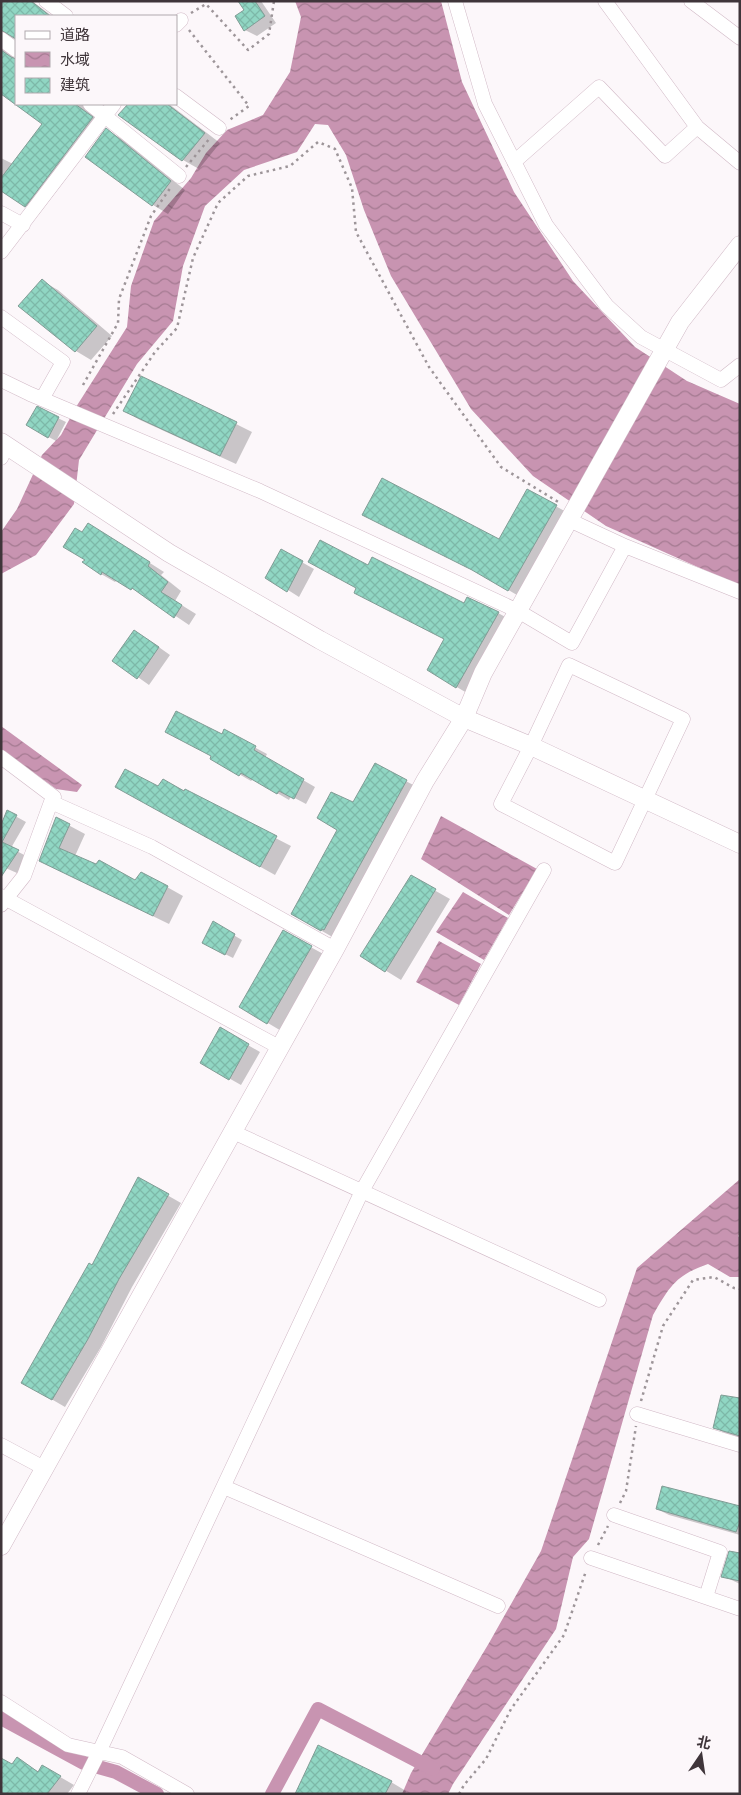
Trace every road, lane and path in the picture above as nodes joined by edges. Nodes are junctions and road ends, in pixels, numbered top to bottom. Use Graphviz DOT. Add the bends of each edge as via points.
graph roads {
  1 [pos="46,1"];
  2 [pos="274,1"];
  3 [pos="455,1"];
  4 [pos="605,1"];
  5 [pos="691,1"];
  6 [pos="65,15"];
  7 [pos="179,23"];
  8 [pos="740,38"];
  9 [pos="1,39"];
  10 [pos="15,49"];
  11 [pos="178,97"];
  12 [pos="91,105"];
  13 [pos="113,105"];
  14 [pos="106,115"];
  15 [pos="697,127"];
  16 [pos="219,128"];
  17 [pos="514,162"];
  18 [pos="740,163"];
  19 [pos="179,176"];
  20 [pos="1,213"];
  21 [pos="23,225"];
  22 [pos="740,245"];
  23 [pos="1,252"];
  24 [pos="1,317"];
  25 [pos="665,350"];
  26 [pos="740,365"];
  27 [pos="1,380"];
  28 [pos="83,385"];
  29 [pos="42,399"];
  30 [pos="106,426"];
  31 [pos="6,449"];
  32 [pos="572,516"];
  33 [pos="625,546"];
  34 [pos="740,592"];
  35 [pos="518,611"];
  36 [pos="572,643"];
  37 [pos="569,665"];
  38 [pos="464,718"];
  39 [pos="531,746"];
  40 [pos="1,757"];
  41 [pos="646,799"];
  42 [pos="51,802"];
  43 [pos="740,844"];
  44 [pos="544,870"];
  45 [pos="3,899"];
  46 [pos="335,949"];
  47 [pos="280,1047"];
  48 [pos="233,1132"];
  49 [pos="362,1191"];
  50 [pos="740,1289"];
  51 [pos="599,1300"];
  52 [pos="638,1414"];
  53 [pos="1,1444"];
  54 [pos="740,1445"];
  55 [pos="44,1468"];
  56 [pos="224,1487"];
  57 [pos="614,1514"];
  58 [pos="1,1546"];
  59 [pos="591,1558"];
  60 [pos="706,1597"];
  61 [pos="498,1606"];
  62 [pos="740,1609"];
  63 [pos="1,1702"];
  64 [pos="98,1754"];
  65 [pos="78,1794"];
  66 [pos="187,1794"];
  67 [pos="459,1794"];
  1 -- 6 [label="street"];
  2 -- 7 [label="path" via="269,34 248,50 206,4"];
  3 -- 17 [label="street" via="485,104"];
  4 -- 15 [label="street"];
  5 -- 8 [label="street"];
  7 -- 16 [label="path" via="249,106"];
  9 -- 10 [label="street"];
  11 -- 16 [label="street"];
  12 -- 14 [label="street"];
  13 -- 14 [label="street"];
  14 -- 19 [label="street"];
  14 -- 21 [label="street"];
  15 -- 17 [label="street" via="665,156 599,87"];
  15 -- 18 [label="street"];
  16 -- 19 [label="path"];
  17 -- 25 [label="street" via="546,224 607,306 640,337"];
  19 -- 28 [label="path" via="151,216 119,299 118,323"];
  20 -- 21 [label="street"];
  21 -- 23 [label="street"];
  22 -- 25 [label="street" via="680,322"];
  24 -- 29 [label="street" via="63,362"];
  25 -- 26 [label="street" via="720,380"];
  25 -- 32 [label="street"];
  27 -- 29 [label="street"];
  29 -- 30 [label="street"];
  30 -- 32 [label="path" via="155,352 178,328 193,258 218,203 248,176 290,166 318,142 335,149 352,188 356,232 429,367 500,467"];
  30 -- 35 [label="street" via="260,491"];
  31 -- 38 [label="street" via="178,558"];
  32 -- 33 [label="street"];
  32 -- 35 [label="street"];
  33 -- 34 [label="street"];
  33 -- 36 [label="street"];
  35 -- 36 [label="street"];
  35 -- 38 [label="street" via="483,674"];
  36 -- 37 [label="street"];
  37 -- 39 [label="street"];
  37 -- 41 [label="street" via="683,719"];
  38 -- 39 [label="street"];
  38 -- 46 [label="street" via="425,782"];
  39 -- 41 [label="street"];
  39 -- 41 [label="street" via="501,804 615,863"];
  40 -- 42 [label="street" via="54,797"];
  41 -- 43 [label="street"];
  42 -- 45 [label="street" via="24,876"];
  42 -- 46 [label="street" via="152,847"];
  44 -- 49 [label="street"];
  45 -- 47 [label="street"];
  46 -- 47 [label="street"];
  47 -- 48 [label="street"];
  48 -- 49 [label="street"];
  48 -- 55 [label="street"];
  49 -- 51 [label="street"];
  49 -- 56 [label="street"];
  50 -- 52 [label="path" via="714,1277 693,1280 664,1326"];
  52 -- 54 [label="street"];
  52 -- 57 [label="path" via="626,1491"];
  53 -- 55 [label="street"];
  55 -- 58 [label="street"];
  56 -- 61 [label="street"];
  56 -- 64 [label="street"];
  57 -- 59 [label="path"];
  57 -- 60 [label="street" via="720,1552"];
  59 -- 60 [label="street"];
  59 -- 67 [label="path" via="564,1635 510,1709 486,1759"];
  60 -- 62 [label="street"];
  63 -- 64 [label="street" via="68,1745"];
  64 -- 65 [label="street"];
  64 -- 66 [label="street" via="122,1757"];
}
